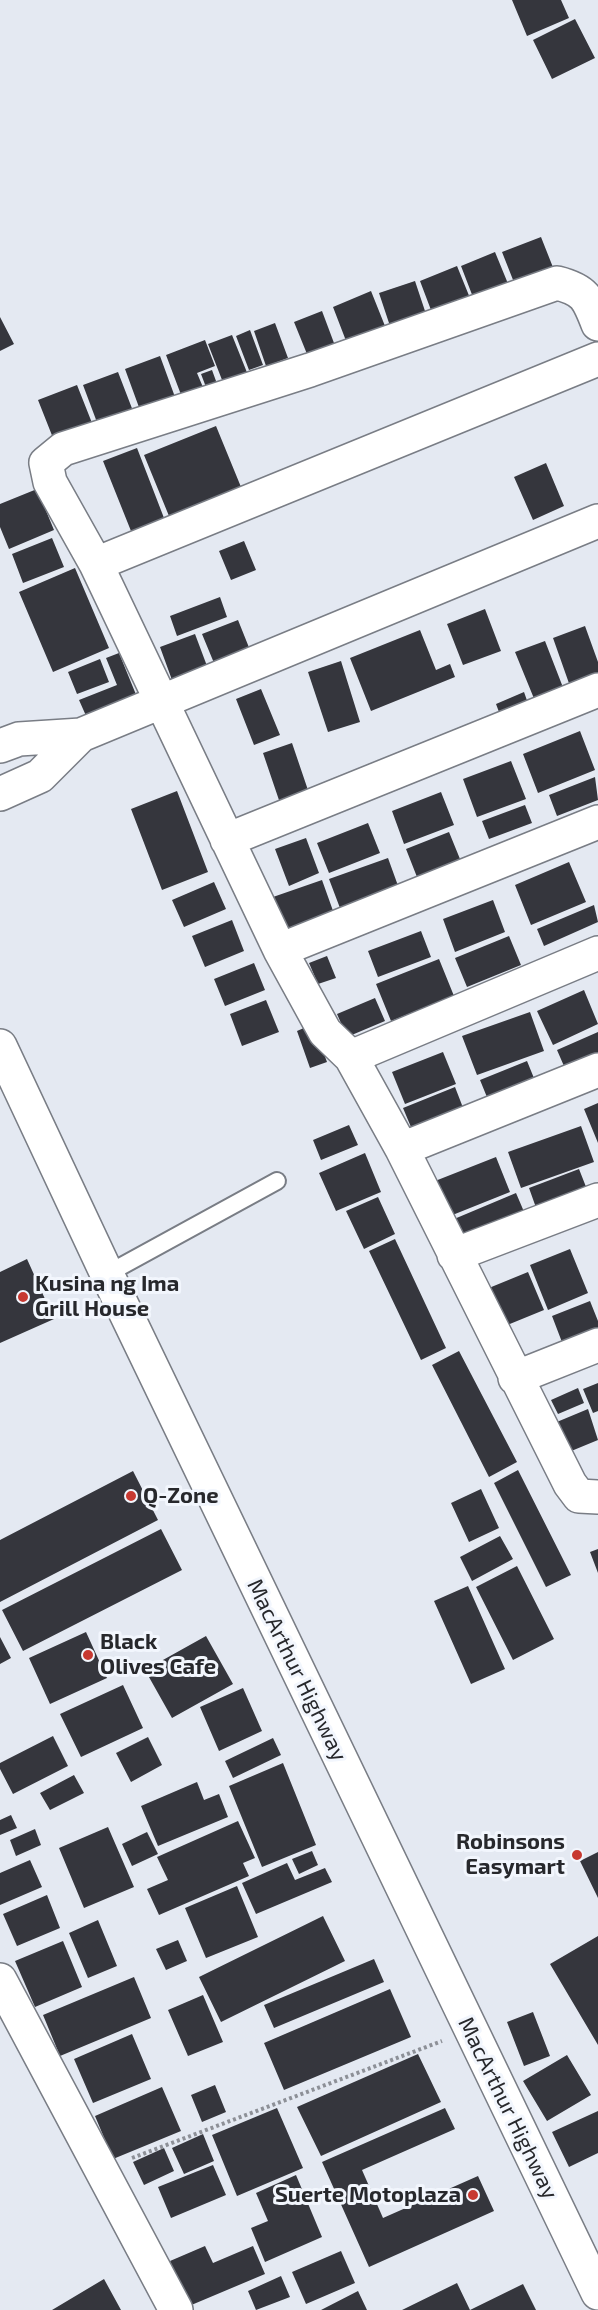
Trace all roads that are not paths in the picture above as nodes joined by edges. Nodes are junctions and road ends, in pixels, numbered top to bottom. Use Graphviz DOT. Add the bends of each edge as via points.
graph roads {
  1 [pos="598,324"];
  2 [pos="598,359"];
  3 [pos="598,522"];
  4 [pos="96,564"];
  5 [pos="598,690"];
  6 [pos="160,704"];
  7 [pos="81,735"];
  8 [pos="0,746"];
  9 [pos="0,794"];
  10 [pos="598,822"];
  11 [pos="226,840"];
  12 [pos="280,950"];
  13 [pos="598,953"];
  14 [pos="0,1046"];
  15 [pos="351,1056"];
  16 [pos="598,1070"];
  17 [pos="402,1149"];
  18 [pos="277,1181"];
  19 [pos="598,1200"];
  20 [pos="454,1255"];
  21 [pos="107,1274"];
  22 [pos="598,1345"];
  23 [pos="515,1378"];
  24 [pos="598,1497"];
  25 [pos="0,1980"];
  26 [pos="594,2277"];
  27 [pos="176,2310"];
  1 -- 4 [label="main road" via="589,299 574,287 557,283 310,370 63,448 46,463 51,482"];
  2 -- 4 [label="main road"];
  3 -- 6 [label="main road"];
  4 -- 6 [label="main road"];
  5 -- 11 [label="main road"];
  6 -- 7 [label="main road"];
  6 -- 11 [label="main road"];
  7 -- 8 [label="main road" via="19,739"];
  7 -- 9 [label="main road" via="40,776"];
  10 -- 12 [label="main road"];
  11 -- 12 [label="main road"];
  12 -- 15 [label="main road" via="325,1032"];
  13 -- 15 [label="main road"];
  14 -- 21 [label="main road, MacArthur Highway"];
  15 -- 17 [label="main road"];
  16 -- 17 [label="main road"];
  17 -- 20 [label="main road"];
  18 -- 21 [label="lane"];
  19 -- 20 [label="main road"];
  20 -- 23 [label="main road"];
  21 -- 26 [label="main road, MacArthur Highway" via="470,2030"];
  22 -- 23 [label="main road"];
  23 -- 24 [label="main road" via="570,1484 579,1496"];
  25 -- 27 [label="main road"];
}
